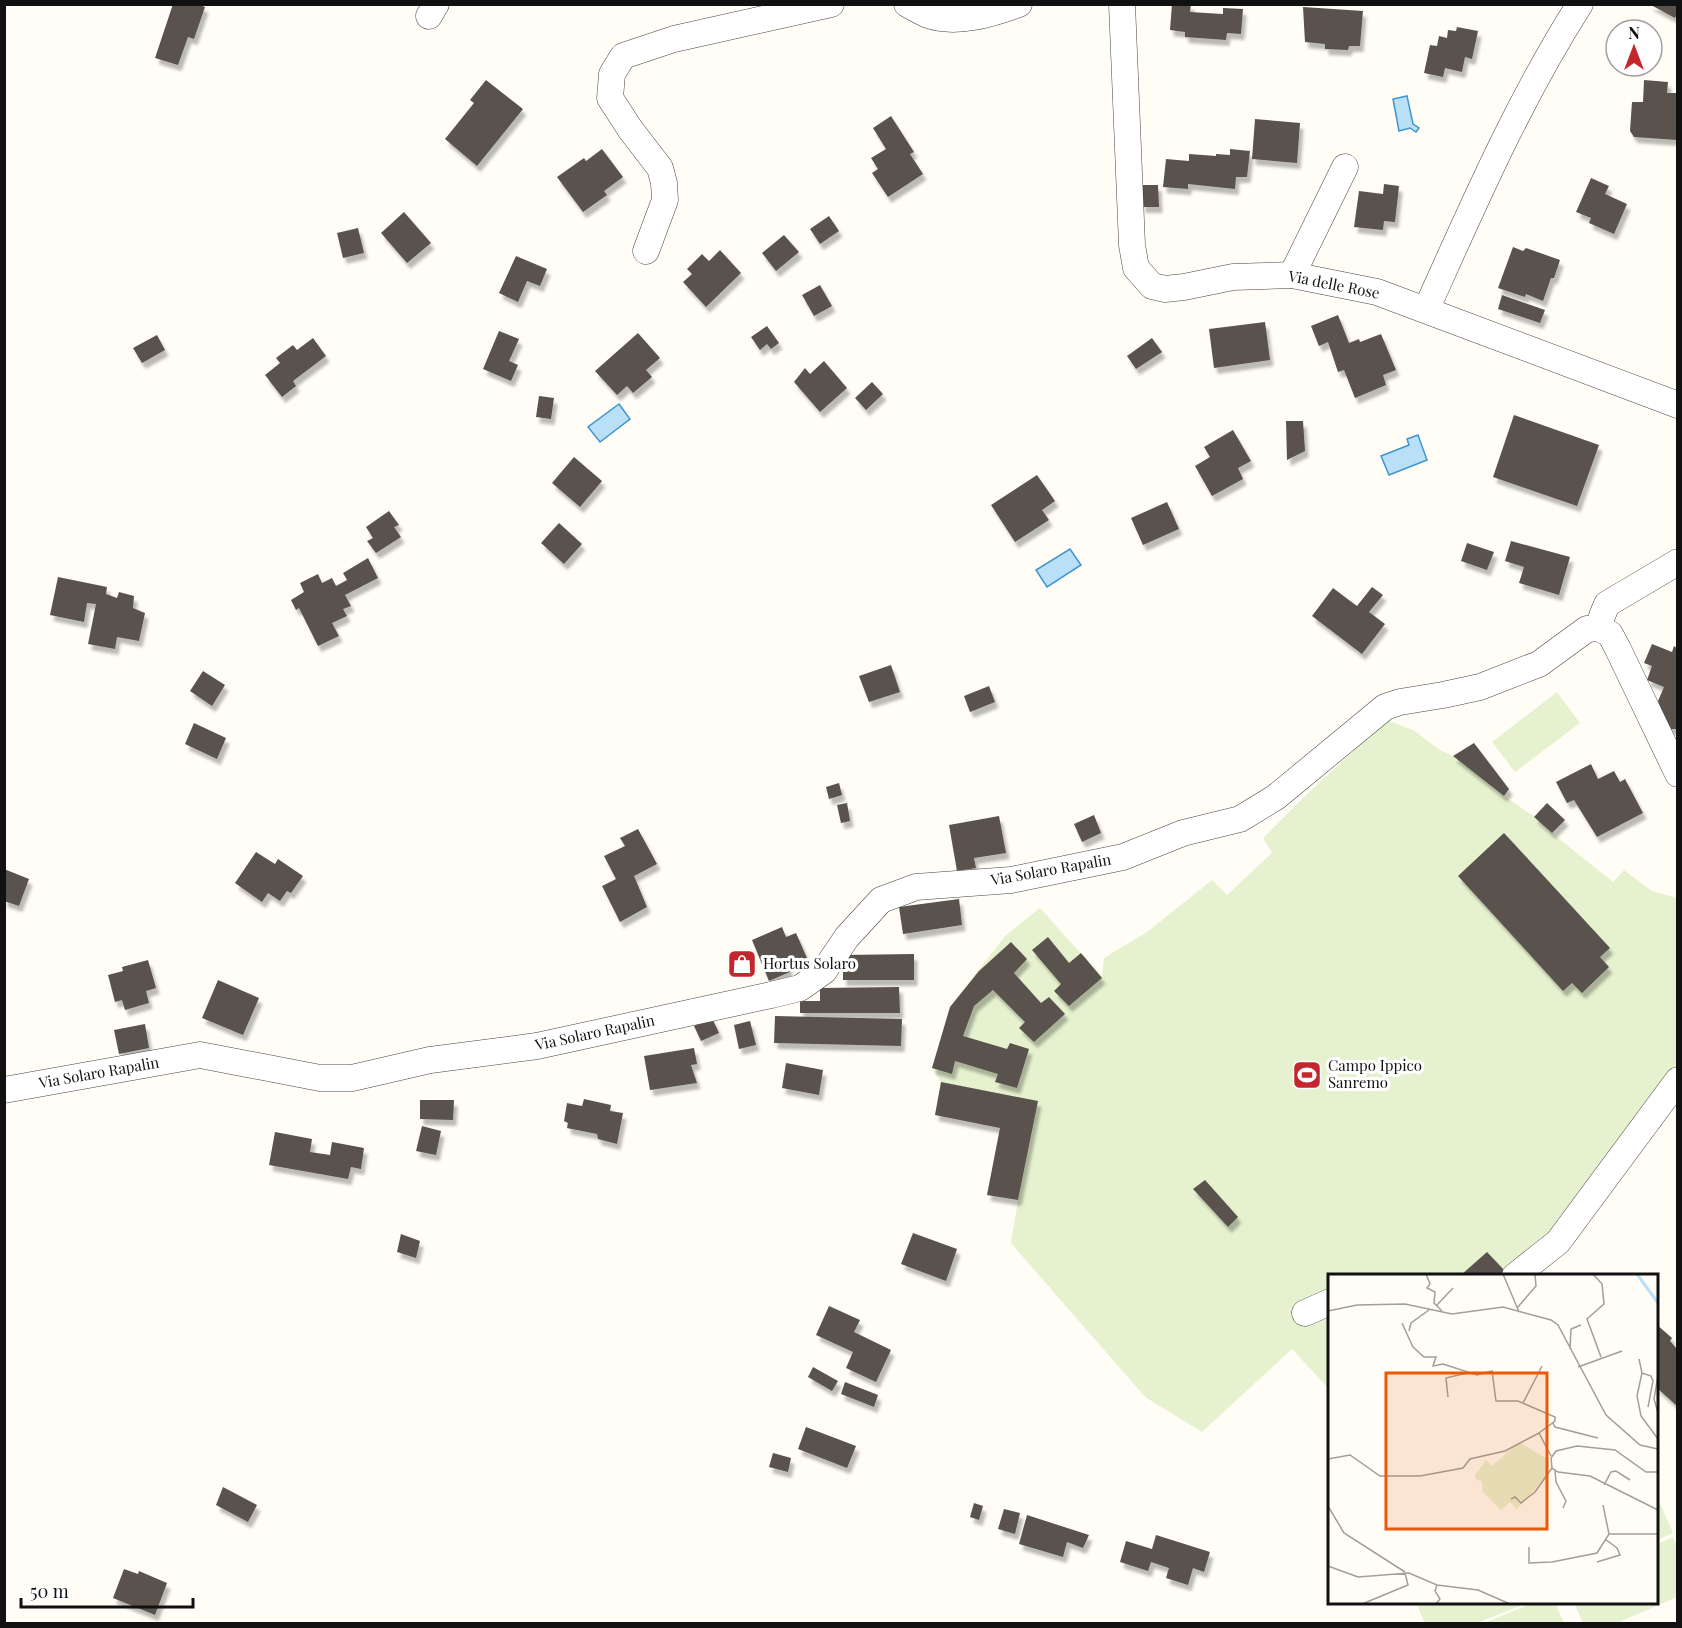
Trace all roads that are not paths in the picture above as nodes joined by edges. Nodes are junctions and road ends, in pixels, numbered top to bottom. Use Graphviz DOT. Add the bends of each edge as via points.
graph roads {
  1 [pos="831,4"];
  2 [pos="907,4"];
  3 [pos="1019,4"];
  4 [pos="1122,4"];
  5 [pos="1580,4"];
  6 [pos="1345,168"];
  7 [pos="646,251"];
  8 [pos="1292,275"];
  9 [pos="1426,310"];
  10 [pos="1677,405"];
  11 [pos="1677,562"];
  12 [pos="1599,628"];
  13 [pos="1677,774"];
  14 [pos="1677,1080"];
  15 [pos="4,1090"];
  16 [pos="1516,1274"];
  17 [pos="1328,1302"];
  18 [pos="1305,1313"];
  1 -- 7 [label="street" via="674,39 623,56 612,74 610,98 660,168 664,183 665,200"];
  2 -- 3 [label="street" via="953,20"];
  4 -- 8 [label="street, Via delle Rose" via="1136,268 1152,286 1165,289 1233,277"];
  5 -- 9 [label="street" via="1554,45 1492,164"];
  6 -- 8 [label="street"];
  8 -- 9 [label="street, Via delle Rose" via="1377,292"];
  9 -- 10 [label="street, Via delle Rose"];
  11 -- 12 [label="street" via="1607,604"];
  12 -- 13 [label="street" via="1610,634"];
  12 -- 15 [label="street, Via Solaro Rapalin" via="1587,629 1539,664 1480,687 1385,707 1276,797 1240,819 1183,833 1123,857 1011,880 916,888 881,900 847,937 824,971 800,988 537,1046 430,1060 352,1078 320,1078 200,1055"];
  14 -- 16 [label="street" via="1558,1242"];
  17 -- 18 [label="street"];
}
